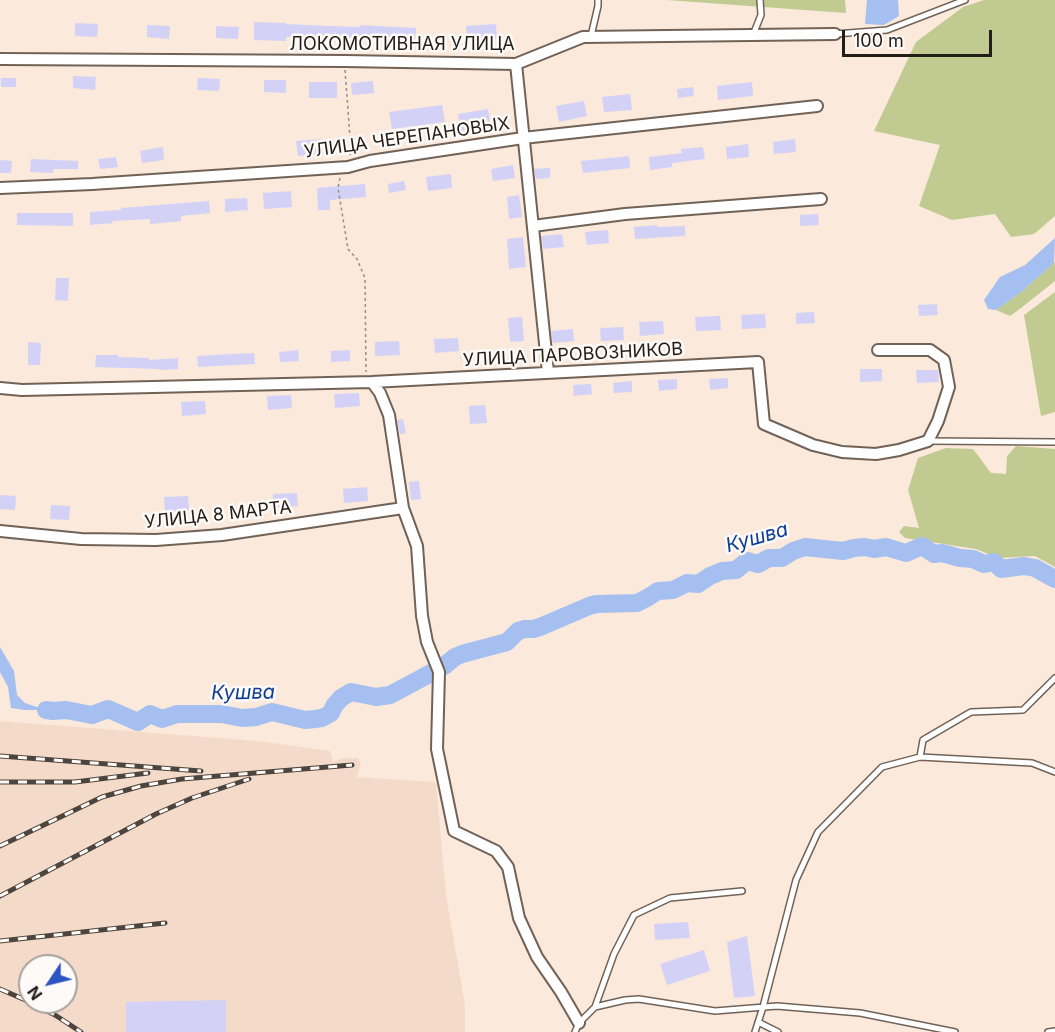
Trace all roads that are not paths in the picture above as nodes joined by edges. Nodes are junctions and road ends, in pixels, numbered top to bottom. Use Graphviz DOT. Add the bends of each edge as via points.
graph roads {
  1 [pos="598,0"];
  2 [pos="760,0"];
  3 [pos="965,0"];
  4 [pos="835,34"];
  5 [pos="753,35"];
  6 [pos="591,37"];
  7 [pos="0,59"];
  8 [pos="516,64"];
  9 [pos="817,106"];
  10 [pos="523,138"];
  11 [pos="0,188"];
  12 [pos="820,199"];
  13 [pos="533,226"];
  14 [pos="878,350"];
  15 [pos="548,372"];
  16 [pos="369,382"];
  17 [pos="0,387"];
  18 [pos="928,441"];
  19 [pos="1055,442"];
  20 [pos="403,508"];
  21 [pos="0,531"];
  22 [pos="1055,678"];
  23 [pos="920,757"];
  24 [pos="1055,772"];
  25 [pos="742,891"];
  26 [pos="595,1007"];
  27 [pos="763,1007"];
  28 [pos="758,1022"];
  29 [pos="577,1027"];
  30 [pos="1055,1031"];
  31 [pos="754,1032"];
  32 [pos="778,1032"];
  33 [pos="955,1032"];
  34 [pos="1048,1032"];
  1 -- 6 [label="lane"];
  2 -- 5 [label="lane" via="761,15"];
  3 -- 4 [label="lane" via="887,30"];
  4 -- 5 [label="street, ЛОКОМОТИВНАЯ УЛИЦА"];
  5 -- 6 [label="street, ЛОКОМОТИВНАЯ УЛИЦА"];
  6 -- 8 [label="street, ЛОКОМОТИВНАЯ УЛИЦА"];
  7 -- 8 [label="street, ЛОКОМОТИВНАЯ УЛИЦА"];
  8 -- 10 [label="street"];
  9 -- 10 [label="street, УЛИЦА ЧЕРЕПАНОВЫХ"];
  10 -- 11 [label="street, УЛИЦА ЧЕРЕПАНОВЫХ" via="348,167"];
  10 -- 13 [label="street"];
  12 -- 13 [label="street" via="625,214"];
  13 -- 15 [label="street"];
  14 -- 18 [label="street" via="930,350 944,360 949,387"];
  15 -- 16 [label="street, УЛИЦА ПАРОВОЗНИКОВ"];
  15 -- 18 [label="street, УЛИЦА ПАРОВОЗНИКОВ" via="758,362 764,424 813,445 842,452 876,454"];
  16 -- 17 [label="street, УЛИЦА ПАРОВОЗНИКОВ" via="22,390"];
  16 -- 20 [label="street" via="380,393 388,415"];
  18 -- 19 [label="lane"];
  20 -- 21 [label="street, УЛИЦА 8 МАРТА" via="167,540 81,539"];
  20 -- 29 [label="street" via="417,546 422,616 439,672 438,748 454,831 495,851 508,867 519,918"];
  22 -- 23 [label="lane" via="1023,710 971,712 952,723 923,740"];
  23 -- 24 [label="lane" via="1032,763"];
  23 -- 27 [label="lane" via="882,767 818,832 796,880"];
  25 -- 26 [label="lane" via="670,898 634,915 614,954"];
  26 -- 27 [label="lane" via="639,999 714,1011"];
  26 -- 29 [label="lane"];
  27 -- 28 [label="lane"];
  27 -- 33 [label="lane" via="860,1012"];
  28 -- 31 [label="lane"];
  28 -- 32 [label="lane"];
  30 -- 34 [label="lane"];
}
